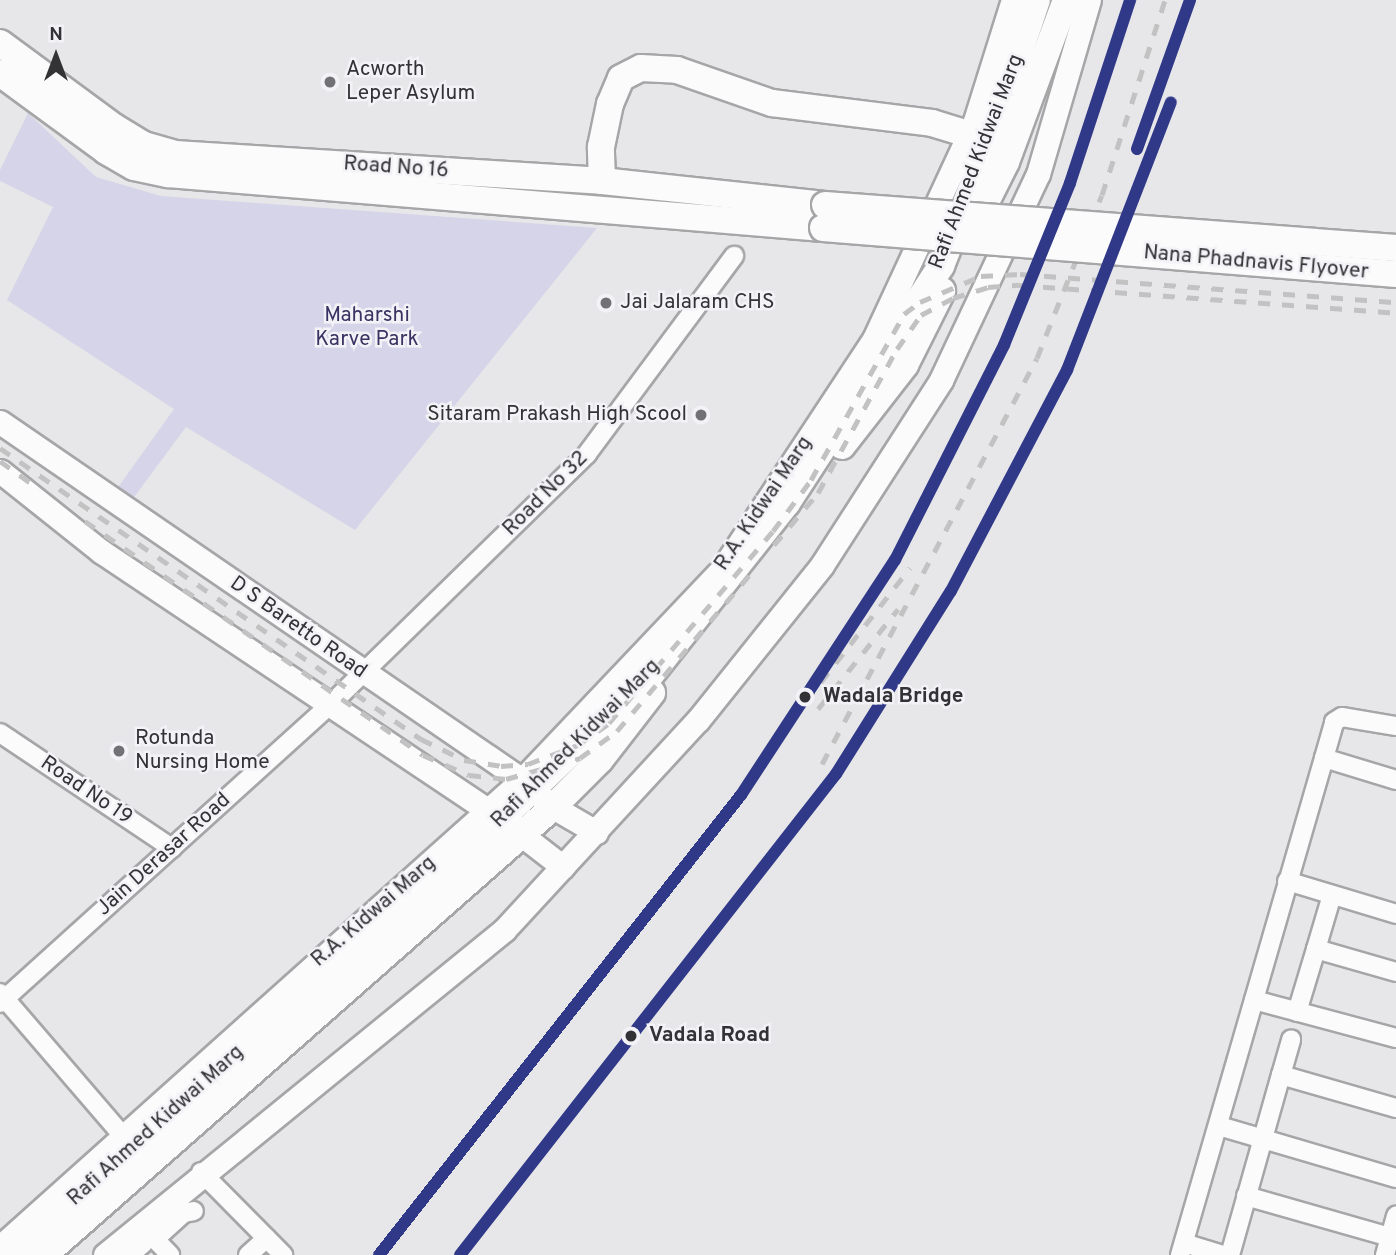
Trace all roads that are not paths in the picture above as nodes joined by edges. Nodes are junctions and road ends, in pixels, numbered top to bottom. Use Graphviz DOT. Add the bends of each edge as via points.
graph roads {
  1 [pos="1013,0"];
  2 [pos="1037,0"];
  3 [pos="1066,0"];
  4 [pos="1089,0"];
  5 [pos="0,43"];
  6 [pos="0,73"];
  7 [pos="987,149"];
  8 [pos="227,169"];
  9 [pos="1038,174"];
  10 [pos="602,181"];
  11 [pos="824,216"];
  12 [pos="1396,248"];
  13 [pos="734,256"];
  14 [pos="1396,274"];
  15 [pos="0,422"];
  16 [pos="0,471"];
  17 [pos="363,673"];
  18 [pos="328,707"];
  19 [pos="1396,726"];
  20 [pos="0,733"];
  21 [pos="1324,758"];
  22 [pos="1396,780"];
  23 [pos="527,784"];
  24 [pos="553,807"];
  25 [pos="503,822"];
  26 [pos="596,832"];
  27 [pos="172,848"];
  28 [pos="564,867"];
  29 [pos="1287,881"];
  30 [pos="1332,895"];
  31 [pos="1396,914"];
  32 [pos="1316,949"];
  33 [pos="1396,972"];
  34 [pos="2,997"];
  35 [pos="1254,1000"];
  36 [pos="1297,1012"];
  37 [pos="1396,1038"];
  38 [pos="1290,1039"];
  39 [pos="1281,1075"];
  40 [pos="1396,1108"];
  41 [pos="1219,1126"];
  42 [pos="123,1136"];
  43 [pos="1262,1139"];
  44 [pos="201,1172"];
  45 [pos="1396,1178"];
  46 [pos="1246,1196"];
  47 [pos="194,1211"];
  48 [pos="1396,1216"];
  49 [pos="1390,1237"];
  50 [pos="267,1238"];
  51 [pos="143,1241"];
  52 [pos="0,1247"];
  53 [pos="1182,1249"];
  54 [pos="12,1255"];
  55 [pos="44,1255"];
  56 [pos="105,1255"];
  57 [pos="170,1255"];
  58 [pos="248,1255"];
  59 [pos="284,1255"];
  60 [pos="1223,1255"];
  61 [pos="1230,1255"];
  62 [pos="1385,1255"];
  1 -- 7 [label="street"];
  2 -- 7 [label="main road, Rafi Ahmed Kidwai Marg"];
  3 -- 7 [label="main road"];
  4 -- 9 [label="street"];
  5 -- 8 [label="main road, Road No 16" via="144,145"];
  6 -- 8 [label="main road, Road No 16" via="134,167"];
  7 -- 9 [label="street"];
  7 -- 10 [label="main road" via="932,123 772,103 677,70 640,68 621,78 610,104 601,147"];
  7 -- 23 [label="main road, Rafi Ahmed Kidwai Marg" via="941,266 787,503 645,682"];
  7 -- 24 [label="main road" via="905,365 600,760"];
  8 -- 10 [label="main road, Road No 16"];
  8 -- 11 [label="main road, Road No 16"];
  9 -- 26 [label="street" via="941,380 822,565 698,720"];
  10 -- 11 [label="main road, Road No 16"];
  11 -- 12 [label="main road, Nana Phadnavis Flyover, bridge"];
  11 -- 14 [label="main road, Nana Phadnavis Flyover, bridge"];
  13 -- 17 [label="street, Road No 32" via="587,454"];
  15 -- 17 [label="street, D S Baretto Road"];
  16 -- 18 [label="street" via="102,552"];
  17 -- 18 [label="street, Road No 32"];
  17 -- 23 [label="street, D S Baretto Road"];
  18 -- 25 [label="street"];
  18 -- 27 [label="street, Jain Derasar Road"];
  19 -- 21 [label="street" via="1342,717 1334,722"];
  20 -- 27 [label="street, Road No 19"];
  21 -- 22 [label="street"];
  21 -- 29 [label="street"];
  23 -- 24 [label="street, D S Baretto Road"];
  23 -- 25 [label="main road, Rafi Ahmed Kidwai Marg"];
  24 -- 25 [label="main road"];
  24 -- 26 [label="street, D S Baretto Road"];
  25 -- 28 [label="street"];
  25 -- 42 [label="street, R.A. Kidwai Marg"];
  25 -- 54 [label="main road, Rafi Ahmed Kidwai Marg"];
  25 -- 55 [label="main road"];
  26 -- 28 [label="street"];
  27 -- 34 [label="street, Jain Derasar Road"];
  28 -- 44 [label="street" via="504,930"];
  29 -- 30 [label="street"];
  29 -- 35 [label="street"];
  30 -- 31 [label="street"];
  30 -- 32 [label="street"];
  32 -- 33 [label="street"];
  32 -- 36 [label="street"];
  34 -- 42 [label="street"];
  35 -- 36 [label="street"];
  35 -- 41 [label="street"];
  36 -- 37 [label="street"];
  38 -- 39 [label="street"];
  39 -- 40 [label="street"];
  39 -- 43 [label="street"];
  41 -- 43 [label="street"];
  41 -- 53 [label="street"];
  42 -- 52 [label="street, R.A. Kidwai Marg"];
  43 -- 45 [label="street"];
  43 -- 46 [label="street"];
  44 -- 50 [label="street"];
  44 -- 51 [label="street"];
  46 -- 49 [label="street"];
  46 -- 61 [label="street"];
  47 -- 51 [label="street"];
  48 -- 49 [label="street"];
  49 -- 62 [label="street"];
  50 -- 58 [label="street"];
  50 -- 59 [label="street"];
  51 -- 56 [label="street"];
  51 -- 57 [label="street"];
  53 -- 60 [label="street"];
}
